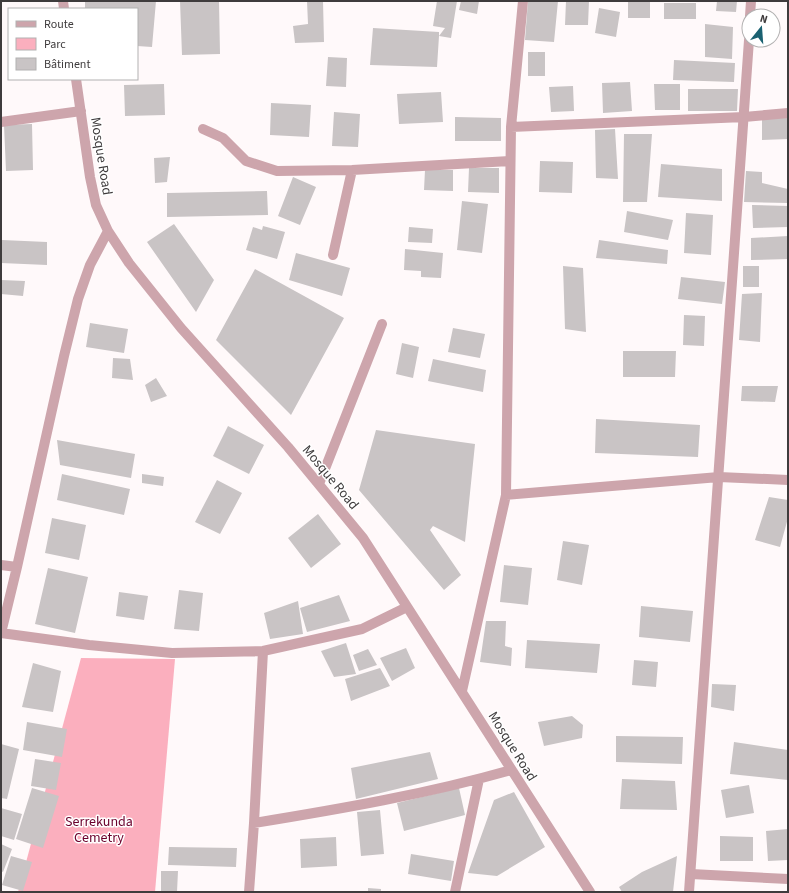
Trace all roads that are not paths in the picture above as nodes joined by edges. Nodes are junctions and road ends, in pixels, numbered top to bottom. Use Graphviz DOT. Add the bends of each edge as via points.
graph roads {
  1 [pos="523,1"];
  2 [pos="748,48"];
  3 [pos="76,80"];
  4 [pos="81,111"];
  5 [pos="788,113"];
  6 [pos="744,118"];
  7 [pos="1,122"];
  8 [pos="511,127"];
  9 [pos="203,129"];
  10 [pos="510,161"];
  11 [pos="352,170"];
  12 [pos="108,231"];
  13 [pos="333,255"];
  14 [pos="382,324"];
  15 [pos="719,477"];
  16 [pos="788,480"];
  17 [pos="319,484"];
  18 [pos="506,495"];
  19 [pos="1,565"];
  20 [pos="17,567"];
  21 [pos="408,607"];
  22 [pos="1,633"];
  23 [pos="263,651"];
  24 [pos="462,691"];
  25 [pos="512,770"];
  26 [pos="479,779"];
  27 [pos="254,823"];
  28 [pos="690,874"];
  29 [pos="788,879"];
  30 [pos="248,892"];
  31 [pos="455,892"];
  32 [pos="590,892"];
  33 [pos="689,892"];
  1 -- 8 [label="street"];
  2 -- 6 [label="street"];
  3 -- 4 [label="street, Mosque Road"];
  4 -- 7 [label="street"];
  4 -- 12 [label="street, Mosque Road" via="96,205"];
  5 -- 6 [label="street"];
  6 -- 8 [label="street"];
  6 -- 15 [label="street"];
  8 -- 10 [label="street"];
  9 -- 11 [label="street" via="223,138 246,161 277,171"];
  10 -- 11 [label="street"];
  10 -- 18 [label="street"];
  11 -- 13 [label="street"];
  12 -- 17 [label="street, Mosque Road" via="181,328"];
  12 -- 20 [label="street" via="90,265 78,299"];
  14 -- 17 [label="street"];
  15 -- 16 [label="street"];
  15 -- 18 [label="street"];
  15 -- 28 [label="street"];
  17 -- 21 [label="street, Mosque Road" via="363,538"];
  18 -- 24 [label="street"];
  19 -- 20 [label="street"];
  20 -- 22 [label="street"];
  21 -- 23 [label="street" via="362,629"];
  21 -- 24 [label="street, Mosque Road"];
  22 -- 23 [label="street" via="172,653"];
  23 -- 27 [label="street"];
  24 -- 25 [label="street, Mosque Road"];
  25 -- 26 [label="street"];
  25 -- 32 [label="street, Mosque Road"];
  26 -- 27 [label="street" via="364,805"];
  26 -- 31 [label="street"];
  27 -- 30 [label="street"];
  28 -- 29 [label="street"];
  28 -- 33 [label="street"];
}
